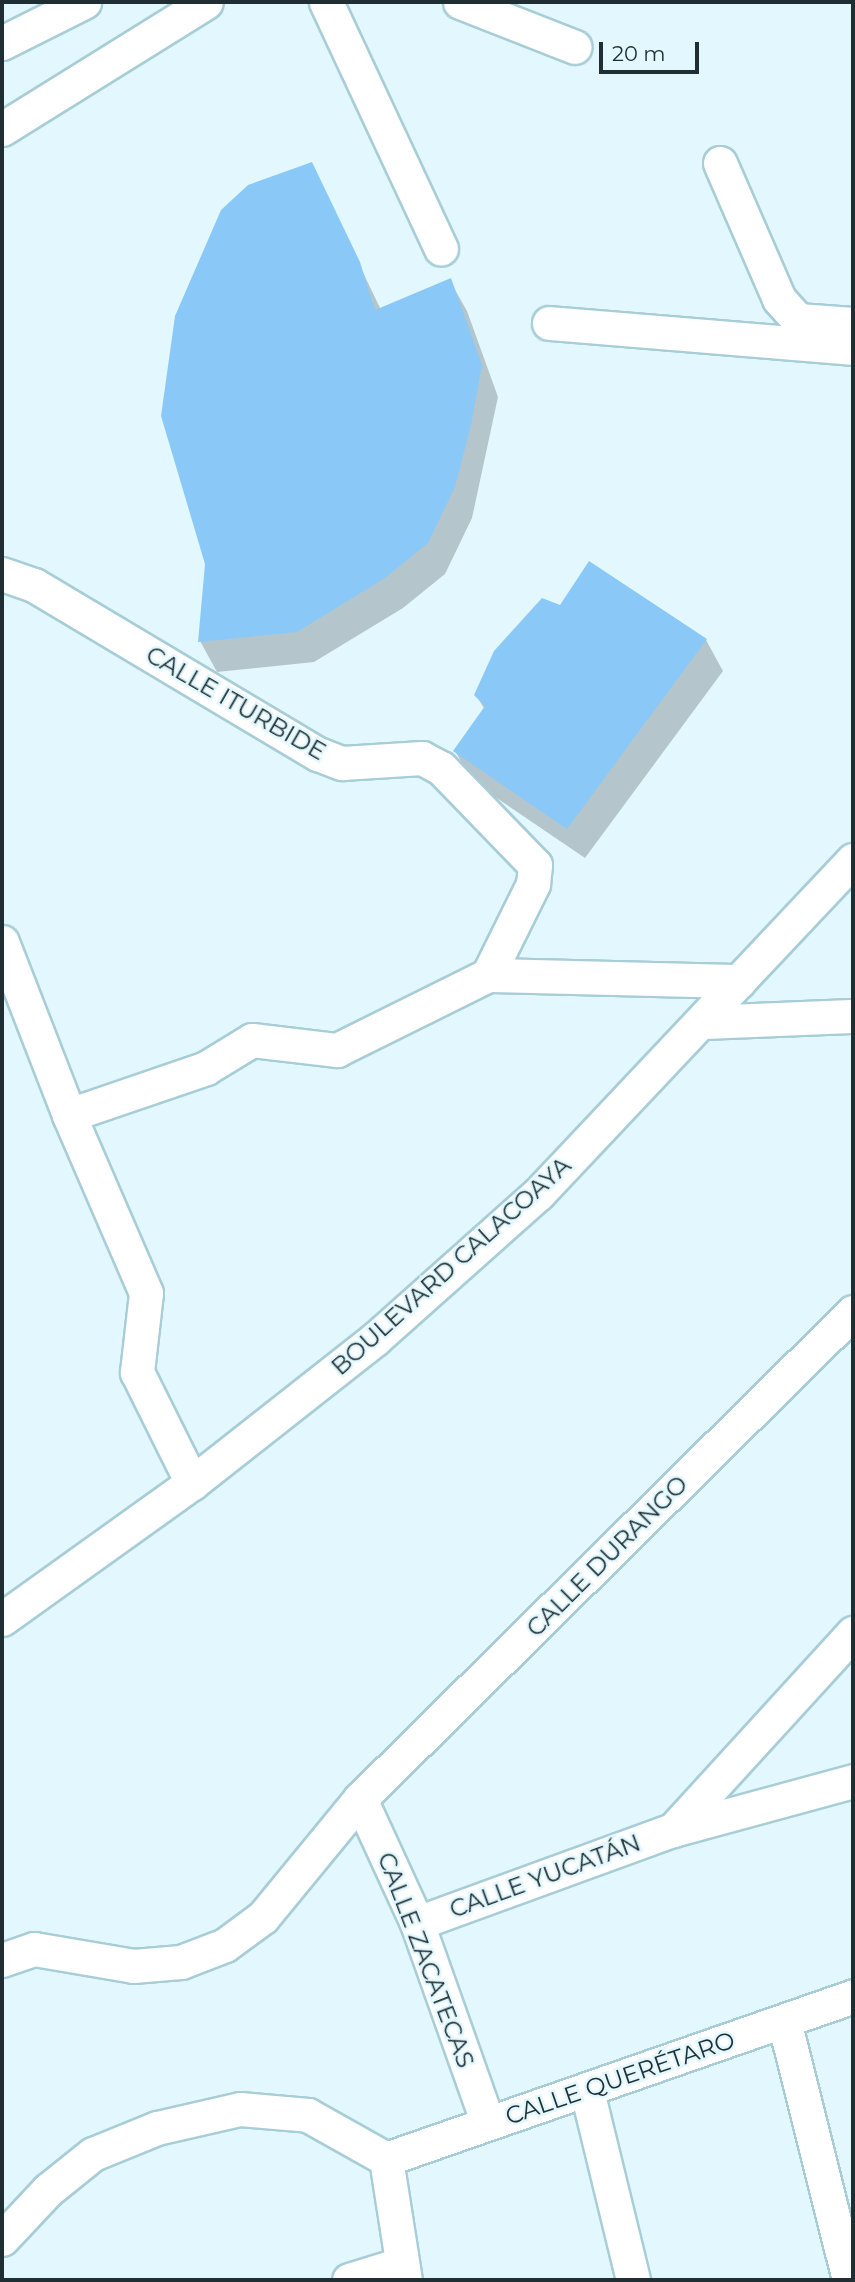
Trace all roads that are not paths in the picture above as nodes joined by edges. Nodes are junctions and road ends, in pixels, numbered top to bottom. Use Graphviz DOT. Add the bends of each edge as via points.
graph roads {
  1 [pos="83,2"];
  2 [pos="206,2"];
  3 [pos="326,2"];
  4 [pos="460,2"];
  5 [pos="2,43"];
  6 [pos="575,47"];
  7 [pos="2,130"];
  8 [pos="720,163"];
  9 [pos="441,249"];
  10 [pos="549,323"];
  11 [pos="853,324"];
  12 [pos="853,348"];
  13 [pos="2,574"];
  14 [pos="853,860"];
  15 [pos="2,942"];
  16 [pos="488,975"];
  17 [pos="739,982"];
  18 [pos="853,1016"];
  19 [pos="702,1022"];
  20 [pos="69,1115"];
  21 [pos="852,1319"];
  22 [pos="192,1483"];
  23 [pos="2,1619"];
  24 [pos="853,1633"];
  25 [pos="853,1781"];
  26 [pos="360,1799"];
  27 [pos="673,1830"];
  28 [pos="417,1923"];
  29 [pos="2,1960"];
  30 [pos="853,1996"];
  31 [pos="784,2021"];
  32 [pos="587,2091"];
  33 [pos="488,2123"];
  34 [pos="386,2159"];
  35 [pos="2,2239"];
  36 [pos="403,2272"];
  37 [pos="349,2280"];
  38 [pos="633,2280"];
  39 [pos="849,2280"];
  1 -- 5 [label="street"];
  2 -- 7 [label="street"];
  3 -- 9 [label="street"];
  4 -- 6 [label="street"];
  8 -- 11 [label="street" via="779,299 798,320"];
  10 -- 12 [label="street"];
  13 -- 16 [label="street, CALLE ITURBIDE" via="34,584 317,754 342,764 422,758 441,768 535,865 533,884"];
  14 -- 17 [label="street, BOULEVARD CALACOAYA"];
  15 -- 20 [label="street"];
  16 -- 17 [label="street"];
  16 -- 20 [label="street" via="337,1050 252,1040 206,1069"];
  17 -- 19 [label="street, BOULEVARD CALACOAYA"];
  18 -- 19 [label="street"];
  19 -- 22 [label="street, BOULEVARD CALACOAYA" via="538,1194 375,1339"];
  20 -- 22 [label="street" via="146,1293 137,1372"];
  21 -- 26 [label="street, CALLE DURANGO"];
  22 -- 23 [label="street, BOULEVARD CALACOAYA"];
  24 -- 27 [label="street, CALLE YUCATÁN"];
  25 -- 27 [label="street, CALLE YUCATÁN"];
  26 -- 28 [label="street, CALLE ZACATECAS"];
  26 -- 29 [label="street, CALLE DURANGO" via="263,1917 225,1945 181,1962 133,1966 34,1949"];
  27 -- 28 [label="street, CALLE YUCATÁN"];
  28 -- 33 [label="street, CALLE ZACATECAS"];
  30 -- 31 [label="street, CALLE QUERÉTARO"];
  31 -- 32 [label="street, CALLE QUERÉTARO"];
  31 -- 39 [label="street"];
  32 -- 33 [label="street, CALLE QUERÉTARO"];
  32 -- 38 [label="street"];
  33 -- 34 [label="street, CALLE QUERÉTARO"];
  34 -- 35 [label="street" via="308,2115 240,2109 157,2128 93,2154 48,2190"];
  34 -- 36 [label="street"];
  36 -- 37 [label="street"];
}
